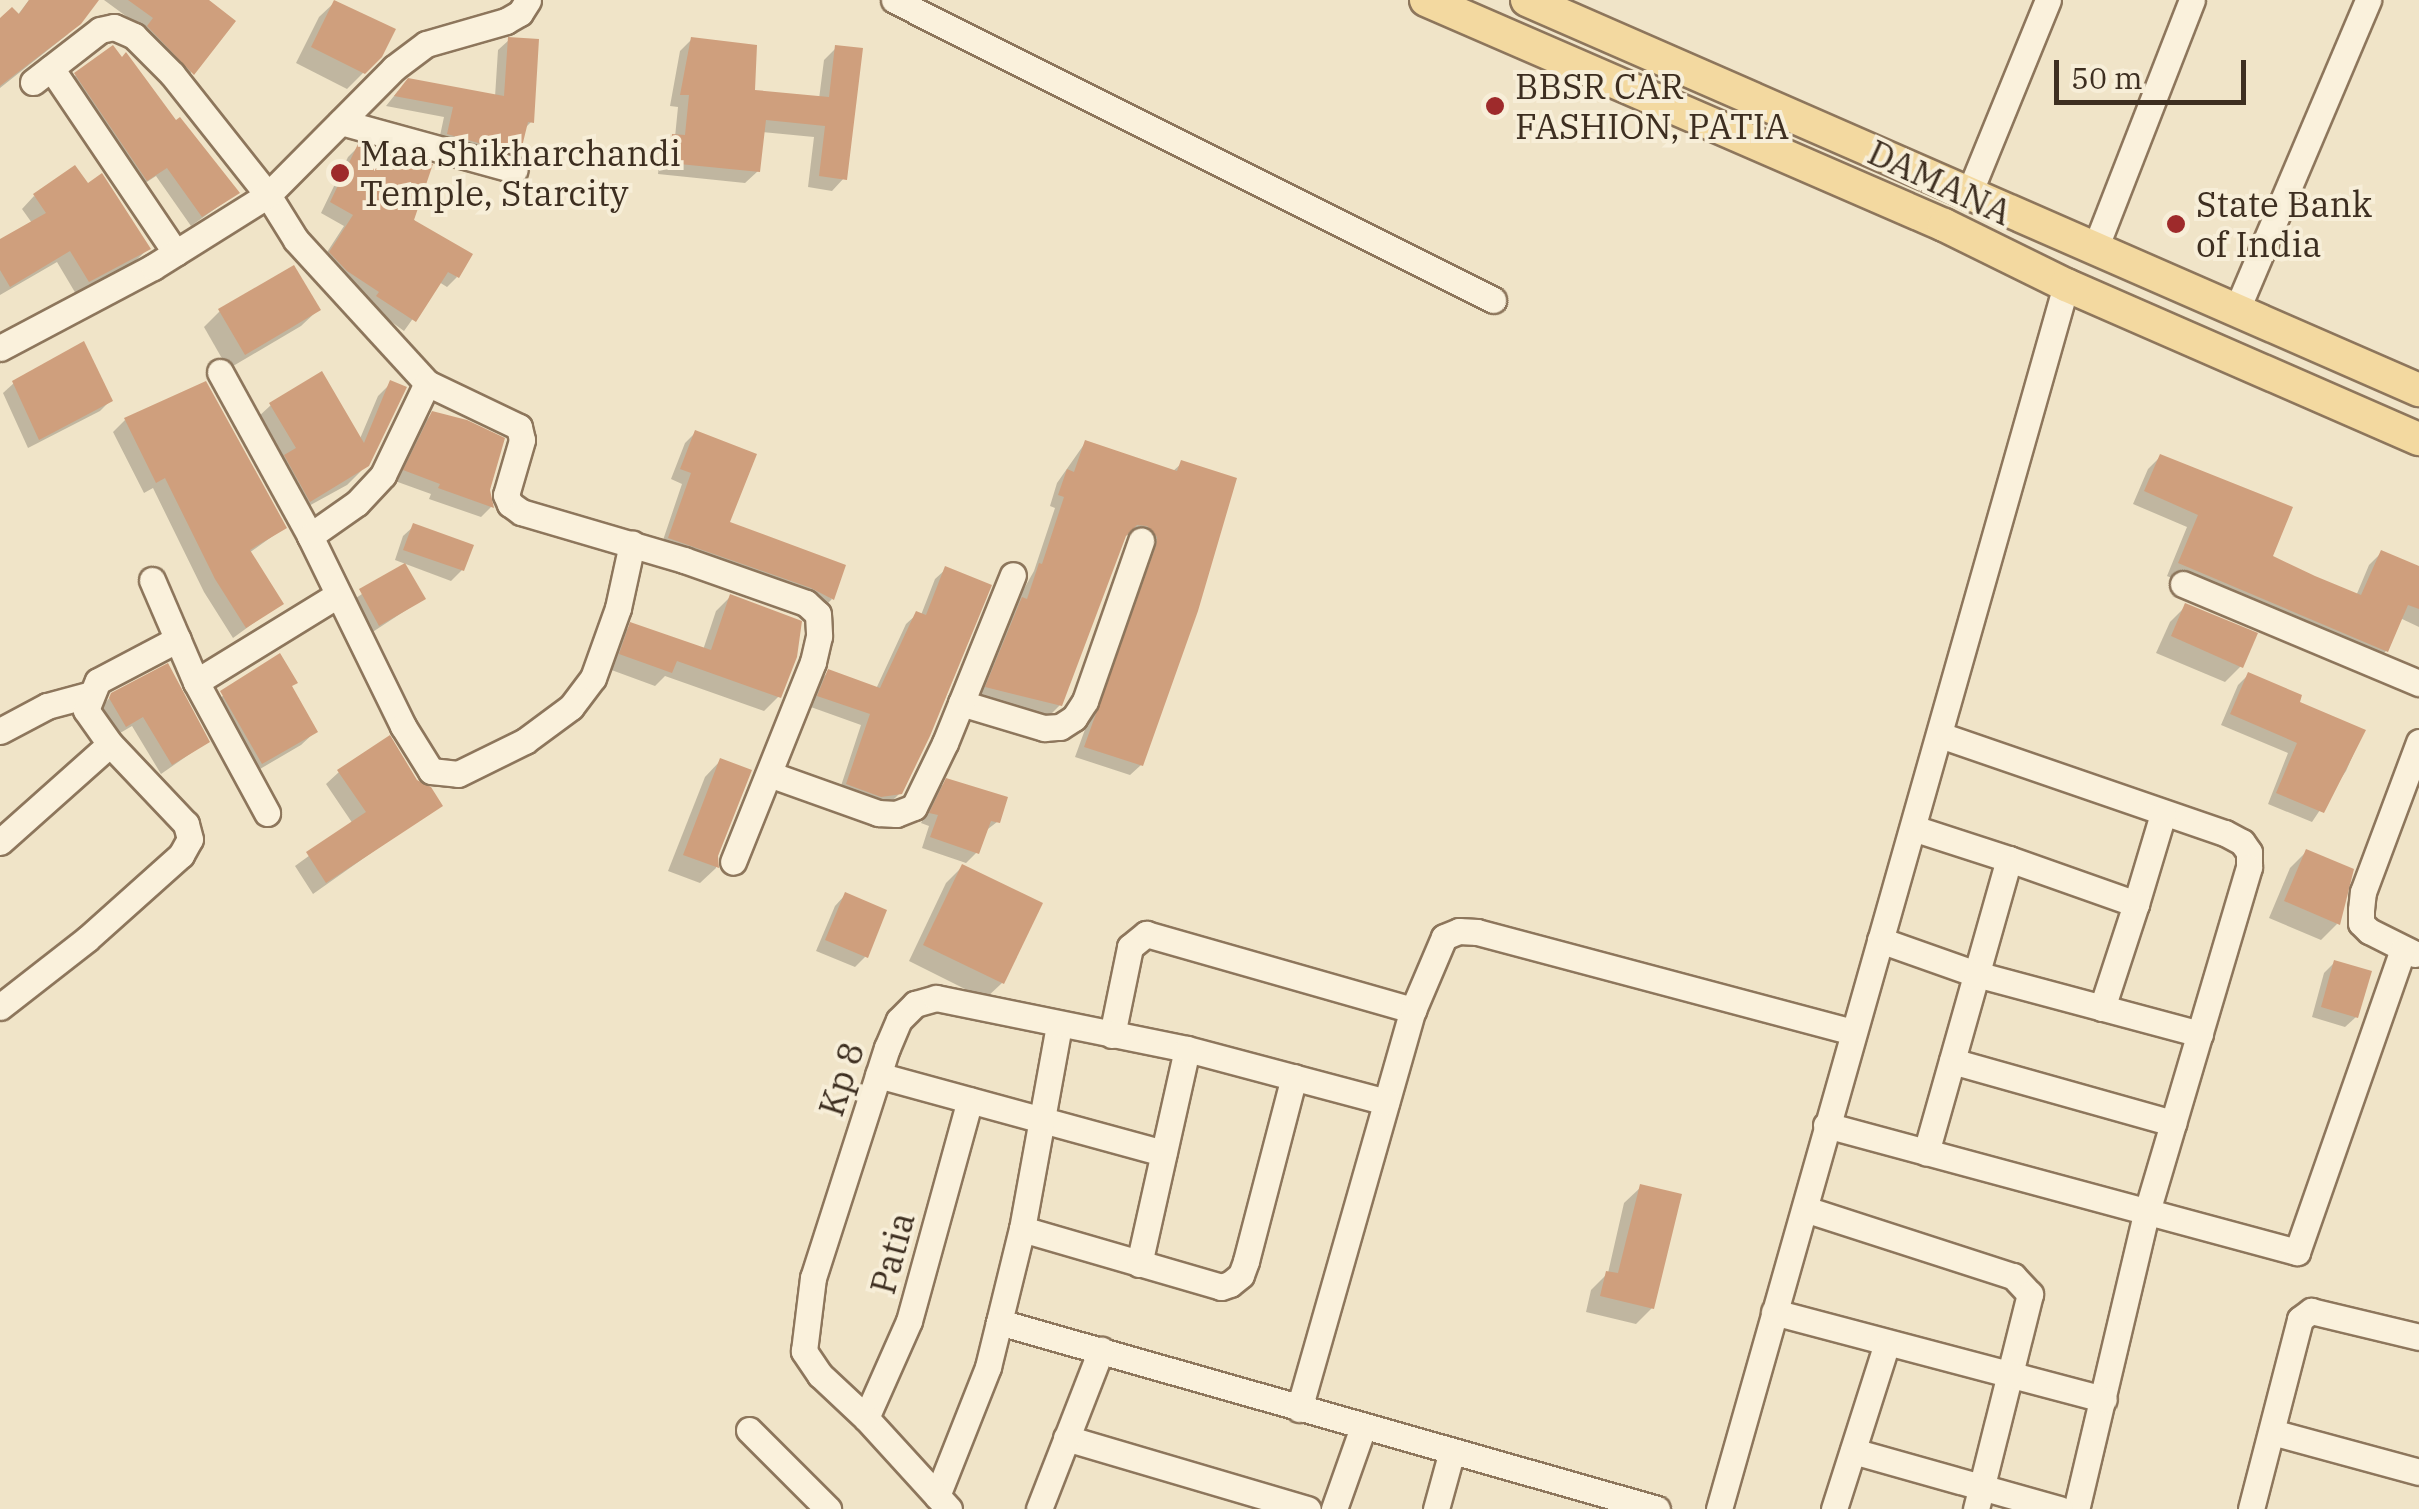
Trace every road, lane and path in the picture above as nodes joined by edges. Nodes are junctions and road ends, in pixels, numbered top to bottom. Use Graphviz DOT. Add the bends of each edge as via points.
graph roads {
  1 [pos="528,0"];
  2 [pos="894,0"];
  3 [pos="1426,0"];
  4 [pos="1527,0"];
  5 [pos="2048,0"];
  6 [pos="2192,0"];
  7 [pos="2368,0"];
  8 [pos="1734,90"];
  9 [pos="341,122"];
  10 [pos="1719,127"];
  11 [pos="515,170"];
  12 [pos="1970,191"];
  13 [pos="268,195"];
  14 [pos="2096,246"];
  15 [pos="176,253"];
  16 [pos="2066,285"];
  17 [pos="1493,300"];
  18 [pos="2238,309"];
  19 [pos="0,348"];
  20 [pos="220,372"];
  21 [pos="427,384"];
  22 [pos="2419,390"];
  23 [pos="2419,439"];
  24 [pos="310,536"];
  25 [pos="1141,541"];
  26 [pos="632,544"];
  27 [pos="1013,575"];
  28 [pos="152,580"];
  29 [pos="2183,584"];
  30 [pos="336,596"];
  31 [pos="178,639"];
  32 [pos="196,682"];
  33 [pos="2419,684"];
  34 [pos="88,695"];
  35 [pos="962,703"];
  36 [pos="0,731"];
  37 [pos="1940,734"];
  38 [pos="2419,742"];
  39 [pos="110,744"];
  40 [pos="768,774"];
  41 [pos="267,813"];
  42 [pos="2163,814"];
  43 [pos="1913,828"];
  44 [pos="0,842"];
  45 [pos="2010,859"];
  46 [pos="734,862"];
  47 [pos="2136,904"];
  48 [pos="1880,940"];
  49 [pos="2411,952"];
  50 [pos="1976,974"];
  51 [pos="0,1007"];
  52 [pos="2102,1008"];
  53 [pos="1413,1010"];
  54 [pos="1058,1026"];
  55 [pos="1853,1032"];
  56 [pos="2200,1034"];
  57 [pos="1112,1035"];
  58 [pos="1187,1049"];
  59 [pos="1952,1060"];
  60 [pos="878,1076"];
  61 [pos="1294,1077"];
  62 [pos="970,1100"];
  63 [pos="1386,1102"];
  64 [pos="1040,1119"];
  65 [pos="2173,1123"];
  66 [pos="1826,1125"];
  67 [pos="1164,1152"];
  68 [pos="1926,1152"];
  69 [pos="1805,1209"];
  70 [pos="2146,1214"];
  71 [pos="1022,1229"];
  72 [pos="1138,1264"];
  73 [pos="1774,1312"];
  74 [pos="999,1322"];
  75 [pos="2419,1338"];
  76 [pos="1887,1343"];
  77 [pos="1101,1350"];
  78 [pos="2012,1375"];
  79 [pos="2104,1399"];
  80 [pos="1299,1408"];
  81 [pos="866,1418"];
  82 [pos="1363,1426"];
  83 [pos="749,1430"];
  84 [pos="2272,1432"];
  85 [pos="1066,1438"];
  86 [pos="1452,1451"];
  87 [pos="1853,1451"];
  88 [pos="2419,1472"];
  89 [pos="1979,1498"];
  90 [pos="1246,1500"];
  91 [pos="943,1502"];
  92 [pos="828,1509"];
  93 [pos="1039,1509"];
  94 [pos="1308,1509"];
  95 [pos="1334,1509"];
  96 [pos="1436,1509"];
  97 [pos="1657,1509"];
  98 [pos="1719,1509"];
  99 [pos="1834,1509"];
  100 [pos="2060,1509"];
  101 [pos="2076,1509"];
  102 [pos="2251,1509"];
  1 -- 9 [label="street" via="506,21 426,44"];
  2 -- 17 [label="street"];
  3 -- 10 [label="main road, DAMANA"];
  4 -- 8 [label="main road"];
  5 -- 12 [label="street"];
  6 -- 14 [label="street"];
  7 -- 18 [label="street"];
  8 -- 10 [label="main road"];
  8 -- 12 [label="main road"];
  9 -- 11 [label="street"];
  9 -- 13 [label="street"];
  10 -- 16 [label="main road, DAMANA"];
  12 -- 14 [label="main road"];
  13 -- 15 [label="street"];
  13 -- 15 [label="street" via="134,36 114,27 100,30 42,75"];
  13 -- 21 [label="street" via="296,240"];
  14 -- 18 [label="main road"];
  15 -- 19 [label="street"];
  16 -- 23 [label="main road, DAMANA"];
  16 -- 37 [label="street"];
  18 -- 22 [label="main road"];
  20 -- 24 [label="street"];
  21 -- 24 [label="street" via="383,475 357,504"];
  21 -- 26 [label="street" via="518,427 522,440 506,495 510,504"];
  24 -- 30 [label="street"];
  25 -- 35 [label="street" via="1074,718 1060,728 1044,728"];
  26 -- 30 [label="street" via="594,678 571,707 526,742 458,774 431,770"];
  26 -- 40 [label="street" via="806,603 818,614 813,662"];
  27 -- 35 [label="street"];
  28 -- 31 [label="street"];
  29 -- 33 [label="street"];
  30 -- 32 [label="street"];
  31 -- 32 [label="street"];
  31 -- 34 [label="street" via="98,681"];
  32 -- 41 [label="street"];
  34 -- 36 [label="street"];
  34 -- 39 [label="street" via="86,710"];
  35 -- 40 [label="street" via="914,806 896,814"];
  37 -- 42 [label="street"];
  37 -- 43 [label="street"];
  38 -- 49 [label="street" via="2361,910 2361,923"];
  39 -- 44 [label="street"];
  39 -- 51 [label="street" via="186,824 190,839 87,938"];
  40 -- 46 [label="street"];
  42 -- 47 [label="street"];
  42 -- 56 [label="street" via="2224,833 2248,852 2249,868"];
  43 -- 45 [label="street"];
  43 -- 48 [label="street"];
  45 -- 47 [label="street"];
  45 -- 50 [label="street"];
  47 -- 52 [label="street"];
  48 -- 50 [label="street"];
  48 -- 55 [label="street"];
  49 -- 70 [label="street" via="2297,1252"];
  50 -- 52 [label="street"];
  50 -- 59 [label="street"];
  52 -- 56 [label="street"];
  53 -- 55 [label="street" via="1436,949 1460,931"];
  53 -- 57 [label="street" via="1146,934 1130,947"];
  53 -- 63 [label="street"];
  54 -- 57 [label="street, Kp 8"];
  54 -- 60 [label="street, Kp 8" via="936,998 915,1004 898,1020"];
  54 -- 64 [label="street"];
  55 -- 66 [label="street"];
  56 -- 65 [label="street"];
  57 -- 58 [label="street, Kp 8"];
  58 -- 61 [label="street, Kp 8"];
  58 -- 67 [label="street"];
  59 -- 65 [label="street"];
  59 -- 68 [label="street"];
  60 -- 62 [label="street"];
  60 -- 81 [label="street, Kp 8" via="804,1320 804,1351 820,1376"];
  61 -- 63 [label="street, Kp 8"];
  61 -- 72 [label="street" via="1241,1275 1222,1286"];
  62 -- 64 [label="street"];
  62 -- 81 [label="street, Patia" via="910,1321"];
  63 -- 80 [label="street"];
  64 -- 67 [label="street"];
  64 -- 71 [label="street"];
  65 -- 70 [label="street"];
  66 -- 68 [label="street"];
  66 -- 69 [label="street"];
  67 -- 72 [label="street"];
  68 -- 70 [label="street"];
  69 -- 73 [label="street"];
  69 -- 78 [label="street" via="2025,1285 2029,1308"];
  70 -- 79 [label="street"];
  71 -- 72 [label="street"];
  71 -- 74 [label="street"];
  73 -- 76 [label="street"];
  73 -- 98 [label="street"];
  74 -- 77 [label="street"];
  74 -- 91 [label="street"];
  75 -- 84 [label="street" via="2311,1311 2300,1319"];
  76 -- 78 [label="street"];
  76 -- 87 [label="street"];
  77 -- 80 [label="street"];
  77 -- 85 [label="street"];
  78 -- 79 [label="street"];
  78 -- 89 [label="street"];
  79 -- 101 [label="street"];
  80 -- 82 [label="street"];
  81 -- 91 [label="street, Kp 8"];
  82 -- 86 [label="street"];
  82 -- 95 [label="street"];
  83 -- 92 [label="street"];
  84 -- 88 [label="street"];
  84 -- 102 [label="street"];
  85 -- 90 [label="street"];
  85 -- 93 [label="street"];
  86 -- 96 [label="street"];
  86 -- 97 [label="street"];
  87 -- 89 [label="street"];
  87 -- 99 [label="street"];
  89 -- 100 [label="street"];
  90 -- 94 [label="street"];
}
